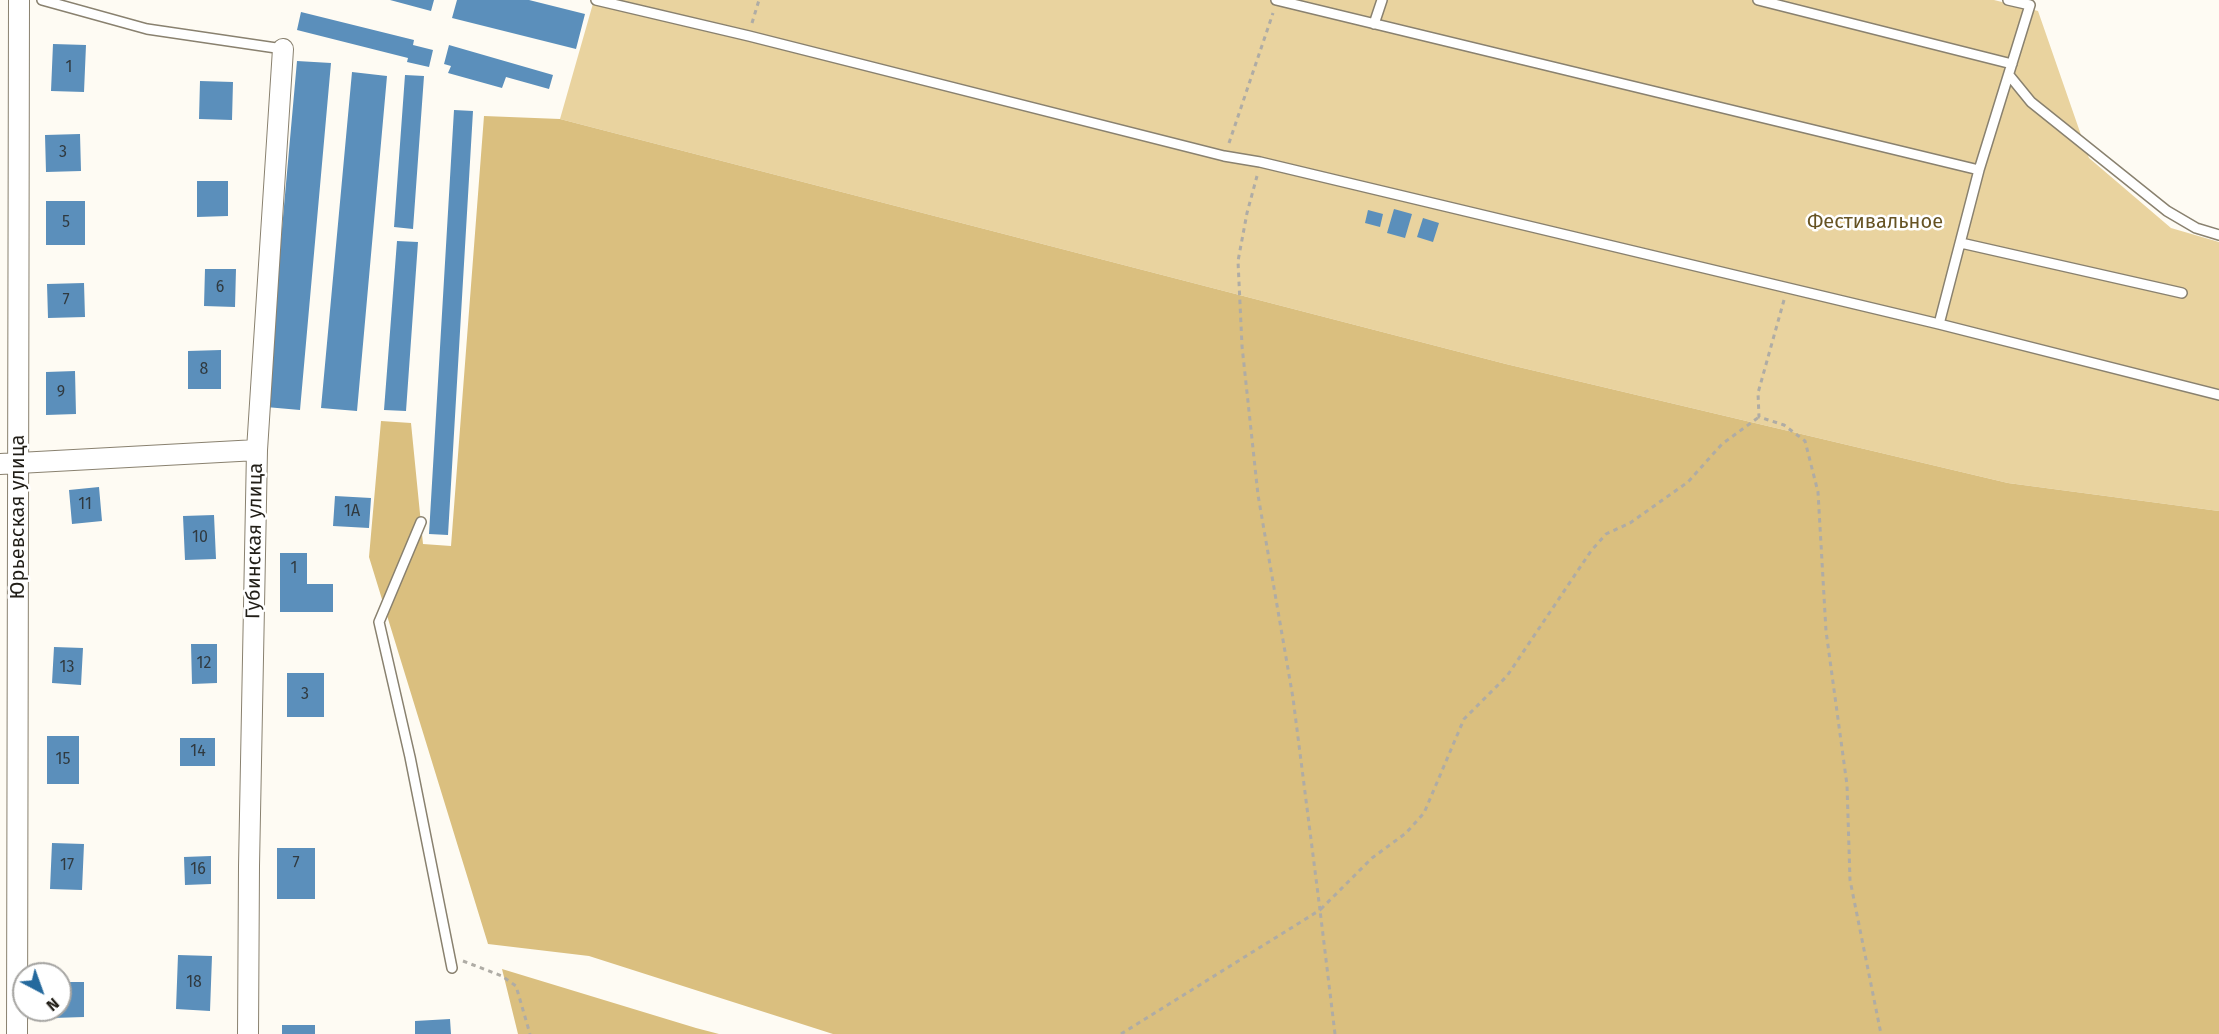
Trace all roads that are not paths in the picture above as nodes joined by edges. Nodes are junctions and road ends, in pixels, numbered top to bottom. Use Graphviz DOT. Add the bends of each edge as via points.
graph roads {
  1 [pos="18,0"];
  2 [pos="42,0"];
  3 [pos="596,0"];
  4 [pos="1277,0"];
  5 [pos="1382,0"];
  6 [pos="1758,0"];
  7 [pos="2008,0"];
  8 [pos="1374,24"];
  9 [pos="283,50"];
  10 [pos="2013,64"];
  11 [pos="2009,75"];
  12 [pos="1979,170"];
  13 [pos="2219,235"];
  14 [pos="1961,243"];
  15 [pos="2182,293"];
  16 [pos="1939,324"];
  17 [pos="2219,395"];
  18 [pos="256,450"];
  19 [pos="9,463"];
  20 [pos="421,522"];
  21 [pos="452,968"];
  22 [pos="17,1034"];
  23 [pos="248,1034"];
  1 -- 19 [label="street, Юрьевская улица"];
  2 -- 9 [label="lane" via="147,29"];
  3 -- 16 [label="lane" via="1224,156"];
  4 -- 8 [label="lane"];
  5 -- 8 [label="lane"];
  6 -- 10 [label="lane"];
  7 -- 10 [label="lane" via="2030,5"];
  8 -- 12 [label="lane"];
  9 -- 18 [label="street, Губинская улица"];
  10 -- 11 [label="lane"];
  11 -- 12 [label="lane"];
  11 -- 13 [label="lane" via="2031,102 2167,210 2196,228"];
  12 -- 14 [label="lane"];
  14 -- 15 [label="lane"];
  14 -- 16 [label="lane"];
  16 -- 17 [label="lane"];
  18 -- 19 [label="street"];
  18 -- 23 [label="street, Губинская улица"];
  19 -- 22 [label="street, Юрьевская улица"];
  20 -- 21 [label="lane" via="379,622"];
}
